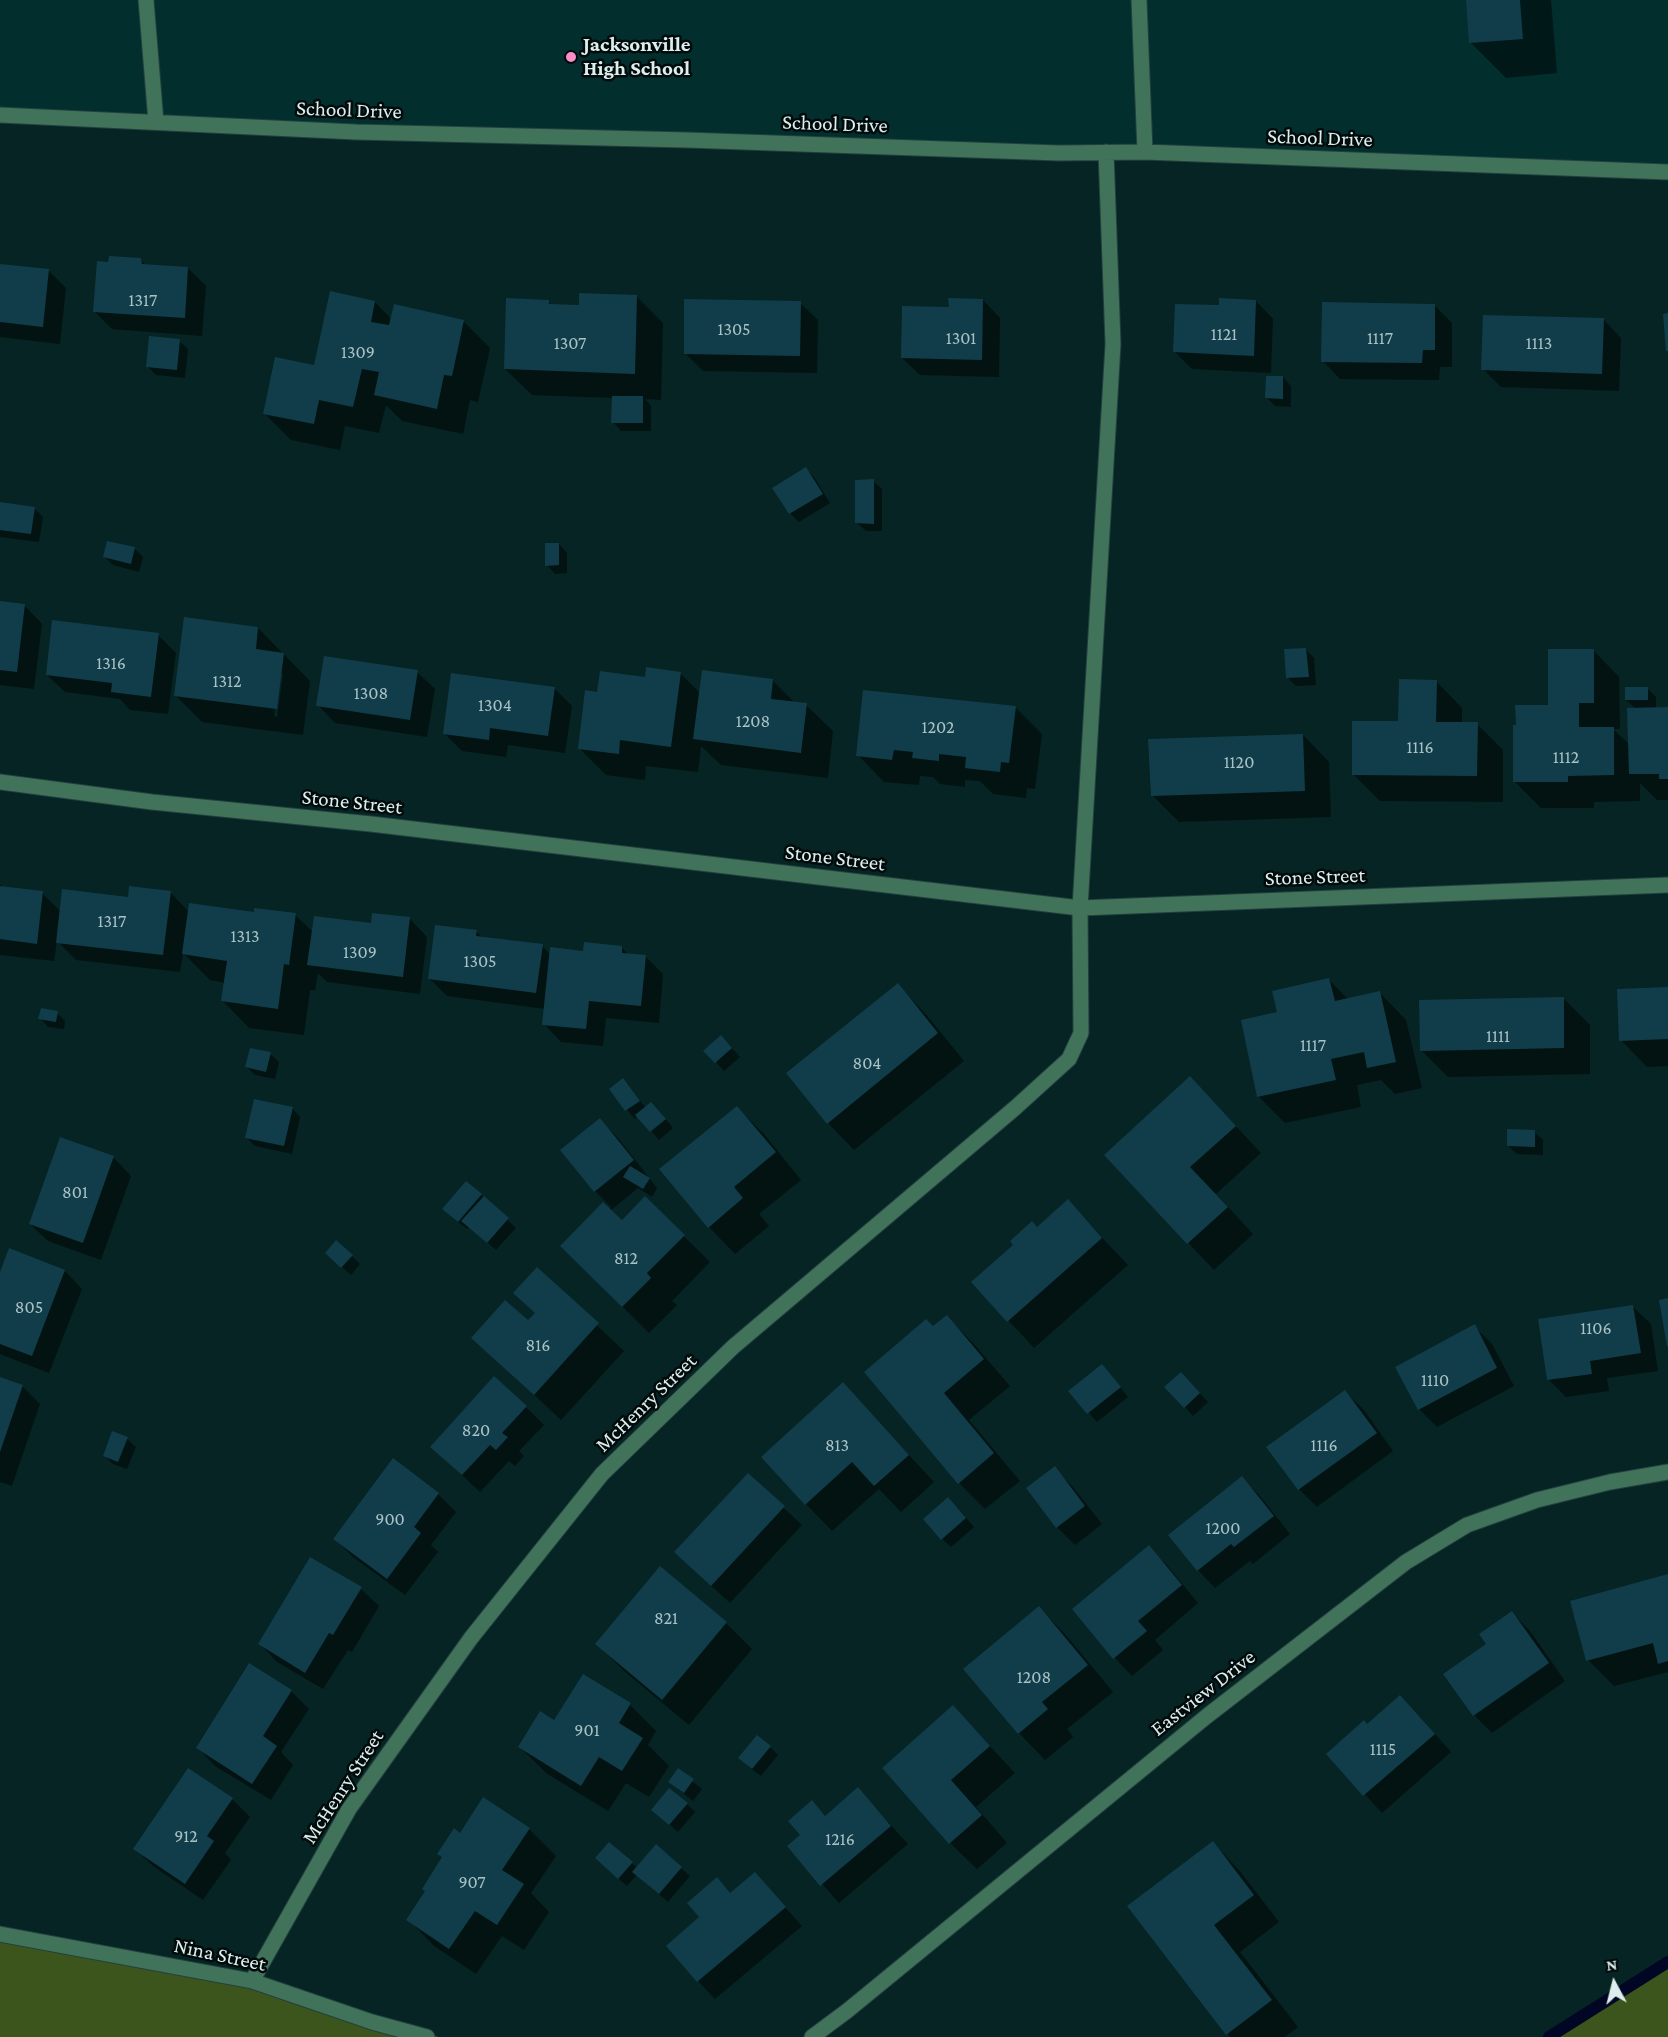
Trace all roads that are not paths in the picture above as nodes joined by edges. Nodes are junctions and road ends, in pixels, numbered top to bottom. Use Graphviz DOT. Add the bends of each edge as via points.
graph roads {
  1 [pos="146,0"];
  2 [pos="1139,0"];
  3 [pos="0,115"];
  4 [pos="156,122"];
  5 [pos="1106,152"];
  6 [pos="1145,152"];
  7 [pos="1668,172"];
  8 [pos="0,782"];
  9 [pos="1668,885"];
  10 [pos="1080,908"];
  11 [pos="1668,1472"];
  12 [pos="0,1934"];
  13 [pos="252,1981"];
  14 [pos="427,2037"];
  15 [pos="812,2037"];
  1 -- 4 [label="street"];
  2 -- 6 [label="street"];
  3 -- 4 [label="street, School Drive"];
  4 -- 5 [label="street, School Drive" via="356,132"];
  5 -- 6 [label="street, School Drive"];
  5 -- 10 [label="street, McHenry Street" via="1113,344"];
  6 -- 7 [label="street, School Drive"];
  8 -- 10 [label="street, Stone Street"];
  9 -- 10 [label="street, Stone Street"];
  10 -- 13 [label="street, McHenry Street" via="1081,1033 1069,1059 733,1347 602,1474 471,1638 349,1809"];
  11 -- 15 [label="street, Eastview Drive" via="1537,1500 1467,1525 1406,1562 1208,1716"];
  12 -- 13 [label="street, Nina Street"];
  13 -- 14 [label="street, Nina Street"];
}
